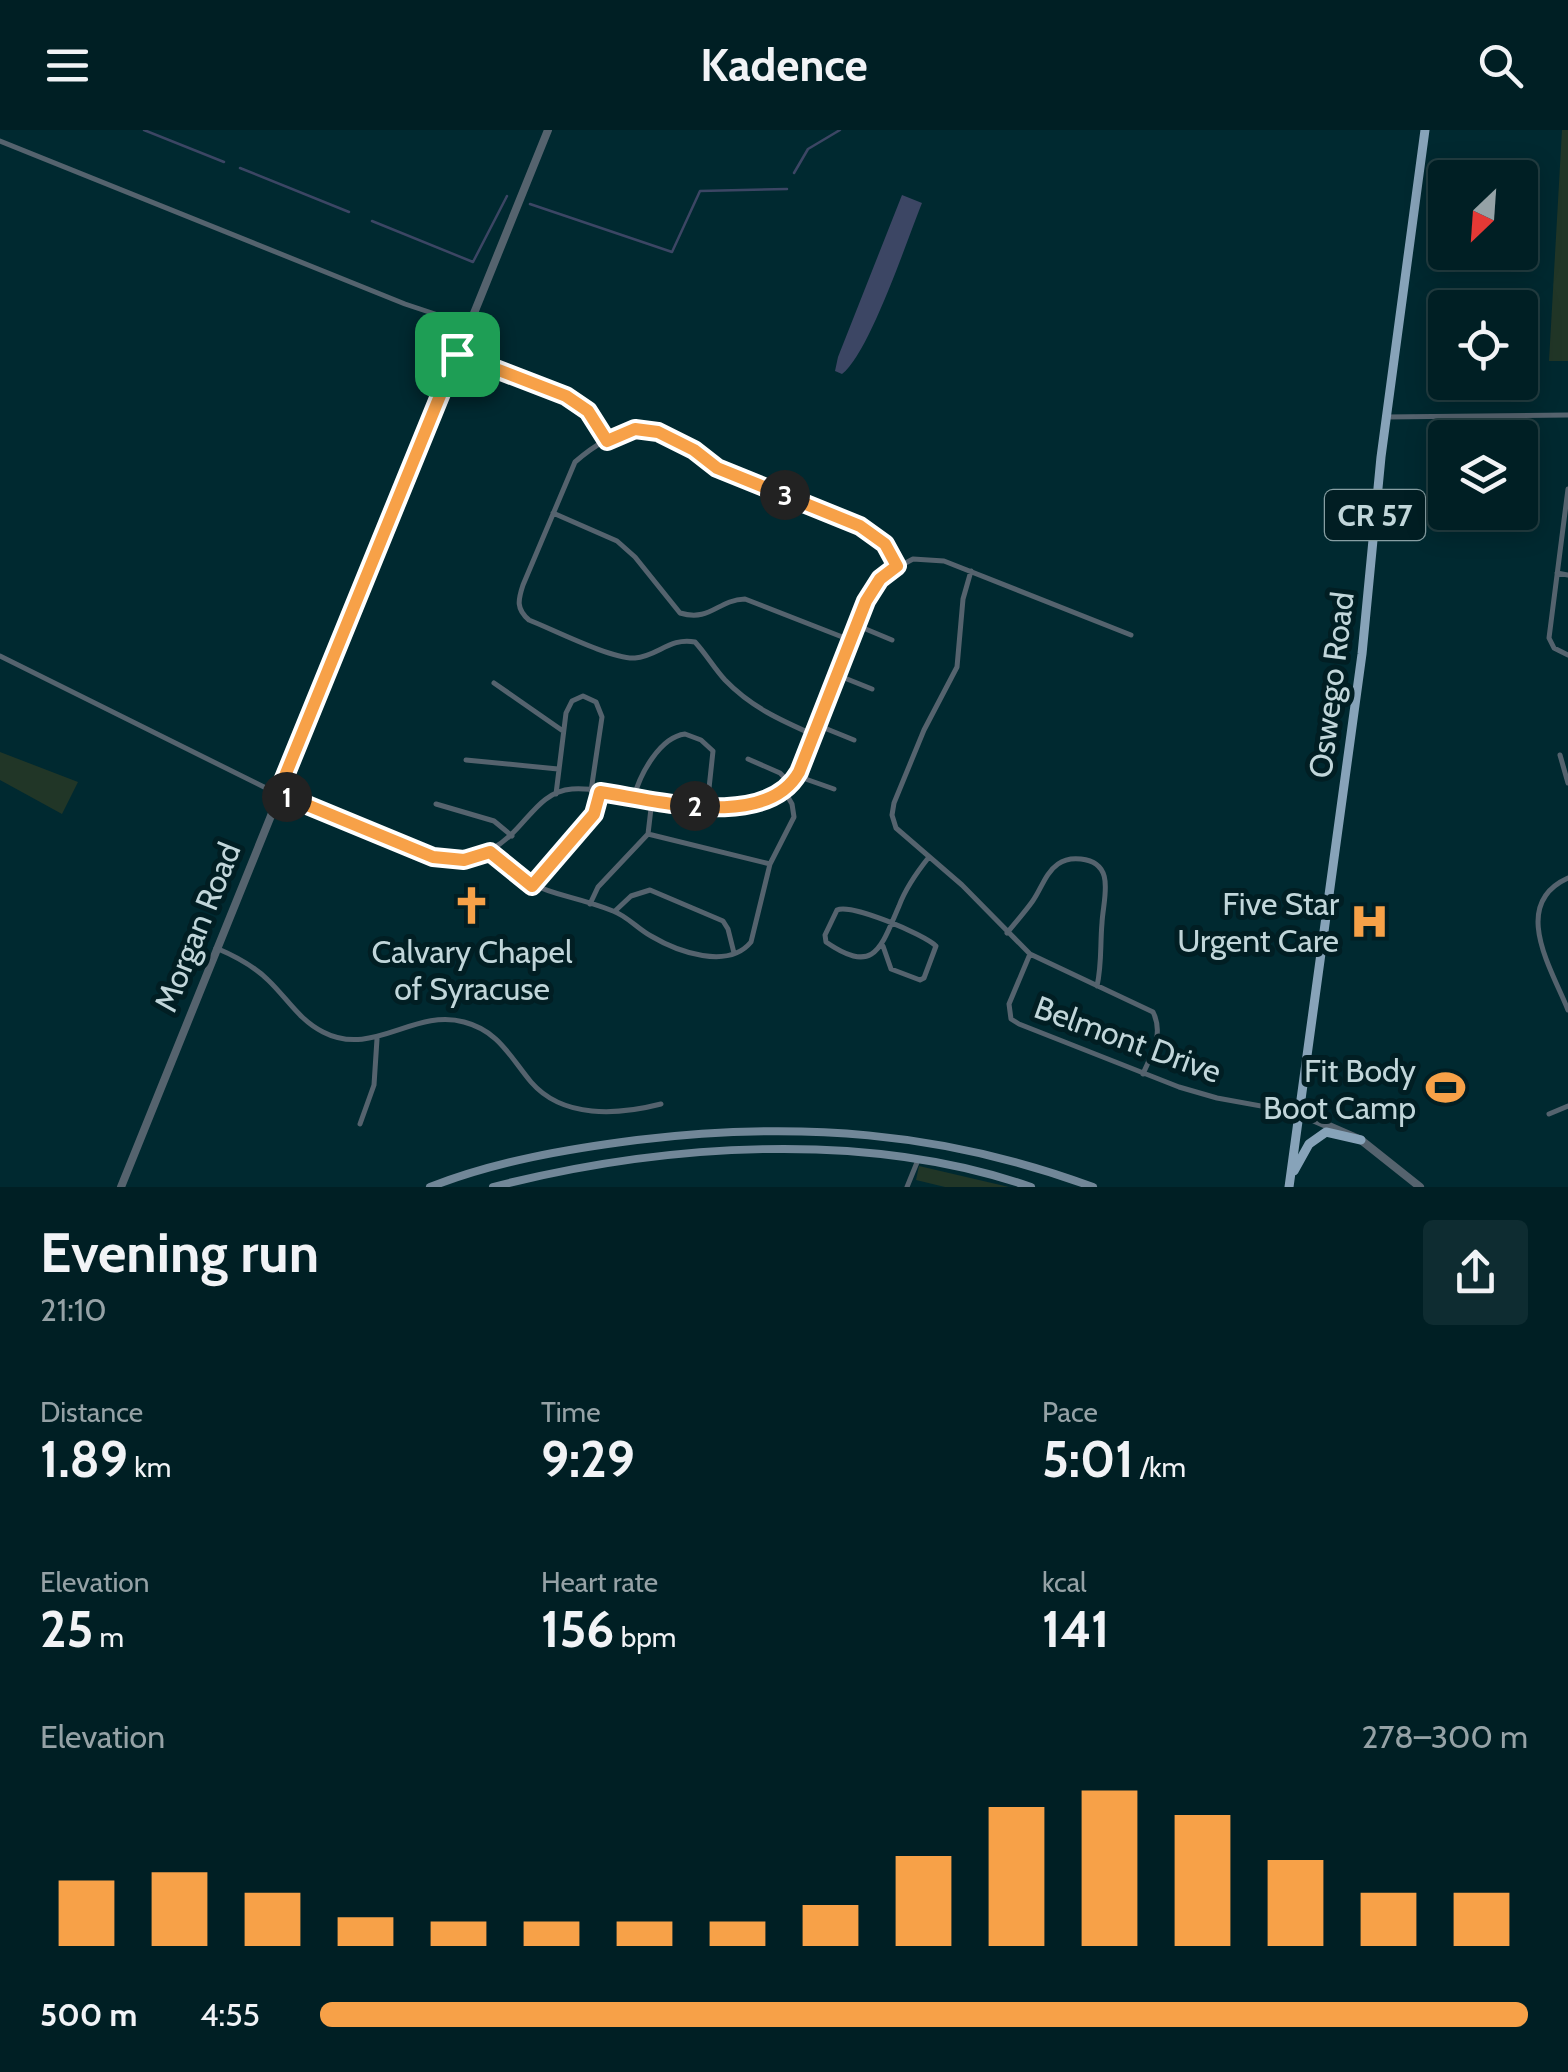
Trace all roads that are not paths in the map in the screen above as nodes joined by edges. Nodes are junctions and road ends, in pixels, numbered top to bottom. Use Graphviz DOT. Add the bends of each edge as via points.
graph roads {
  1 [pos="548,130"];
  2 [pos="1425,130"];
  3 [pos="0,141"];
  4 [pos="468,325"];
  5 [pos="457,354"];
  6 [pos="1568,415"];
  7 [pos="1386,418"];
  8 [pos="607,441"];
  9 [pos="1568,489"];
  10 [pos="553,513"];
  11 [pos="897,566"];
  12 [pos="971,571"];
  13 [pos="1557,573"];
  14 [pos="1568,575"];
  15 [pos="856,625"];
  16 [pos="1131,635"];
  17 [pos="850,640"];
  18 [pos="892,640"];
  19 [pos="1568,655"];
  20 [pos="0,656"];
  21 [pos="837,675"];
  22 [pos="494,683"];
  23 [pos="872,689"];
  24 [pos="817,725"];
  25 [pos="563,730"];
  26 [pos="814,735"];
  27 [pos="854,740"];
  28 [pos="1560,755"];
  29 [pos="748,759"];
  30 [pos="466,760"];
  31 [pos="558,769"];
  32 [pos="797,776"];
  33 [pos="1568,782"];
  34 [pos="791,784"];
  35 [pos="834,789"];
  36 [pos="591,790"];
  37 [pos="600,792"];
  38 [pos="785,792"];
  39 [pos="278,793"];
  40 [pos="556,794"];
  41 [pos="634,797"];
  42 [pos="652,800"];
  43 [pos="436,804"];
  44 [pos="706,807"];
  45 [pos="648,834"];
  46 [pos="512,836"];
  47 [pos="490,852"];
  48 [pos="928,856"];
  49 [pos="770,864"];
  50 [pos="1568,878"];
  51 [pos="532,886"];
  52 [pos="590,904"];
  53 [pos="615,911"];
  54 [pos="892,924"];
  55 [pos="1006,933"];
  56 [pos="883,946"];
  57 [pos="216,948"];
  58 [pos="734,953"];
  59 [pos="1030,954"];
  60 [pos="1097,986"];
  61 [pos="1568,1010"];
  62 [pos="376,1038"];
  63 [pos="1143,1074"];
  64 [pos="661,1104"];
  65 [pos="1568,1106"];
  66 [pos="1299,1113"];
  67 [pos="1549,1114"];
  68 [pos="360,1124"];
  69 [pos="1361,1140"];
  70 [pos="918,1160"];
  71 [pos="1289,1182"];
  72 [pos="121,1187"];
  73 [pos="430,1187"];
  74 [pos="493,1187"];
  75 [pos="907,1187"];
  76 [pos="1031,1187"];
  77 [pos="1093,1187"];
  78 [pos="1420,1187"];
  1 -- 4 [label="street, Morgan Road"];
  2 -- 7 [label="main road, Oswego Road / CR 57"];
  3 -- 4 [label="street"];
  4 -- 5 [label="street, Morgan Road"];
  5 -- 8 [label="street" via="566,396 588,411"];
  5 -- 39 [label="street, Morgan Road"];
  6 -- 7 [label="street"];
  7 -- 66 [label="main road, Oswego Road / CR 57" via="1362,654"];
  8 -- 10 [label="street" via="575,462"];
  8 -- 11 [label="street" via="635,429 658,432 717,468 860,526 885,544"];
  9 -- 13 [label="street"];
  10 -- 17 [label="street" via="617,541 688,616 706,616 745,599"];
  10 -- 26 [label="street" via="518,604 522,614 626,658 686,640 758,709"];
  11 -- 12 [label="street" via="928,558"];
  11 -- 15 [label="street" via="873,588"];
  12 -- 16 [label="street"];
  12 -- 48 [label="street" via="957,666 892,815 900,834"];
  13 -- 14 [label="street"];
  13 -- 19 [label="street" via="1550,644"];
  15 -- 17 [label="street"];
  15 -- 18 [label="street"];
  17 -- 21 [label="street"];
  20 -- 39 [label="street"];
  21 -- 23 [label="street"];
  21 -- 24 [label="street"];
  22 -- 25 [label="street"];
  24 -- 26 [label="street"];
  24 -- 27 [label="street"];
  25 -- 31 [label="street"];
  25 -- 36 [label="street" via="568,706 582,696 596,702 602,712"];
  26 -- 32 [label="street"];
  28 -- 33 [label="street"];
  29 -- 34 [label="street"];
  30 -- 31 [label="street"];
  31 -- 40 [label="street"];
  32 -- 34 [label="street"];
  32 -- 35 [label="street"];
  34 -- 38 [label="street"];
  36 -- 37 [label="street"];
  36 -- 40 [label="street"];
  37 -- 41 [label="street"];
  37 -- 51 [label="street" via="594,814"];
  38 -- 44 [label="street"];
  38 -- 49 [label="street" via="794,817"];
  39 -- 47 [label="street" via="433,857 464,860"];
  39 -- 57 [label="street, Morgan Road"];
  40 -- 46 [label="street"];
  41 -- 42 [label="street"];
  41 -- 44 [label="street" via="643,772 670,738 684,734 713,751"];
  42 -- 44 [label="street"];
  42 -- 45 [label="street"];
  43 -- 46 [label="street" via="494,821"];
  45 -- 49 [label="street"];
  45 -- 52 [label="street"];
  46 -- 47 [label="street"];
  47 -- 51 [label="street"];
  48 -- 54 [label="street"];
  48 -- 55 [label="street"];
  49 -- 58 [label="street" via="752,942"];
  50 -- 61 [label="street" via="1544,896 1538,920"];
  51 -- 52 [label="street"];
  52 -- 53 [label="street"];
  53 -- 58 [label="street" via="672,947 704,956"];
  53 -- 58 [label="street" via="650,890 722,921"];
  54 -- 56 [label="street"];
  54 -- 56 [label="street" via="936,946 924,978 891,969"];
  54 -- 56 [label="street" via="841,906 825,935 850,956"];
  55 -- 59 [label="street"];
  55 -- 60 [label="street" via="1060,861 1093,862 1108,890"];
  57 -- 62 [label="street" via="255,968 326,1034"];
  57 -- 72 [label="street, Morgan Road"];
  59 -- 60 [label="street"];
  59 -- 63 [label="street, Belmont Drive" via="1009,1004 1011,1019"];
  60 -- 63 [label="street" via="1148,1007 1157,1020 1158,1037"];
  62 -- 64 [label="street" via="424,1021 460,1020 498,1039 530,1080 564,1104 607,1113"];
  62 -- 68 [label="street" via="374,1086"];
  63 -- 66 [label="street, Belmont Drive" via="1218,1098"];
  65 -- 67 [label="street"];
  66 -- 69 [label="street"];
  66 -- 71 [label="main road, Oswego Road / CR 57"];
  69 -- 71 [label="main road" via="1335,1131 1317,1136"];
  69 -- 78 [label="street"];
  70 -- 74 [label="main road" via="753,1149 599,1166"];
  70 -- 75 [label="street"];
  70 -- 76 [label="main road"];
  73 -- 77 [label="main road" via="572,1150 782,1129 914,1139"];
}
